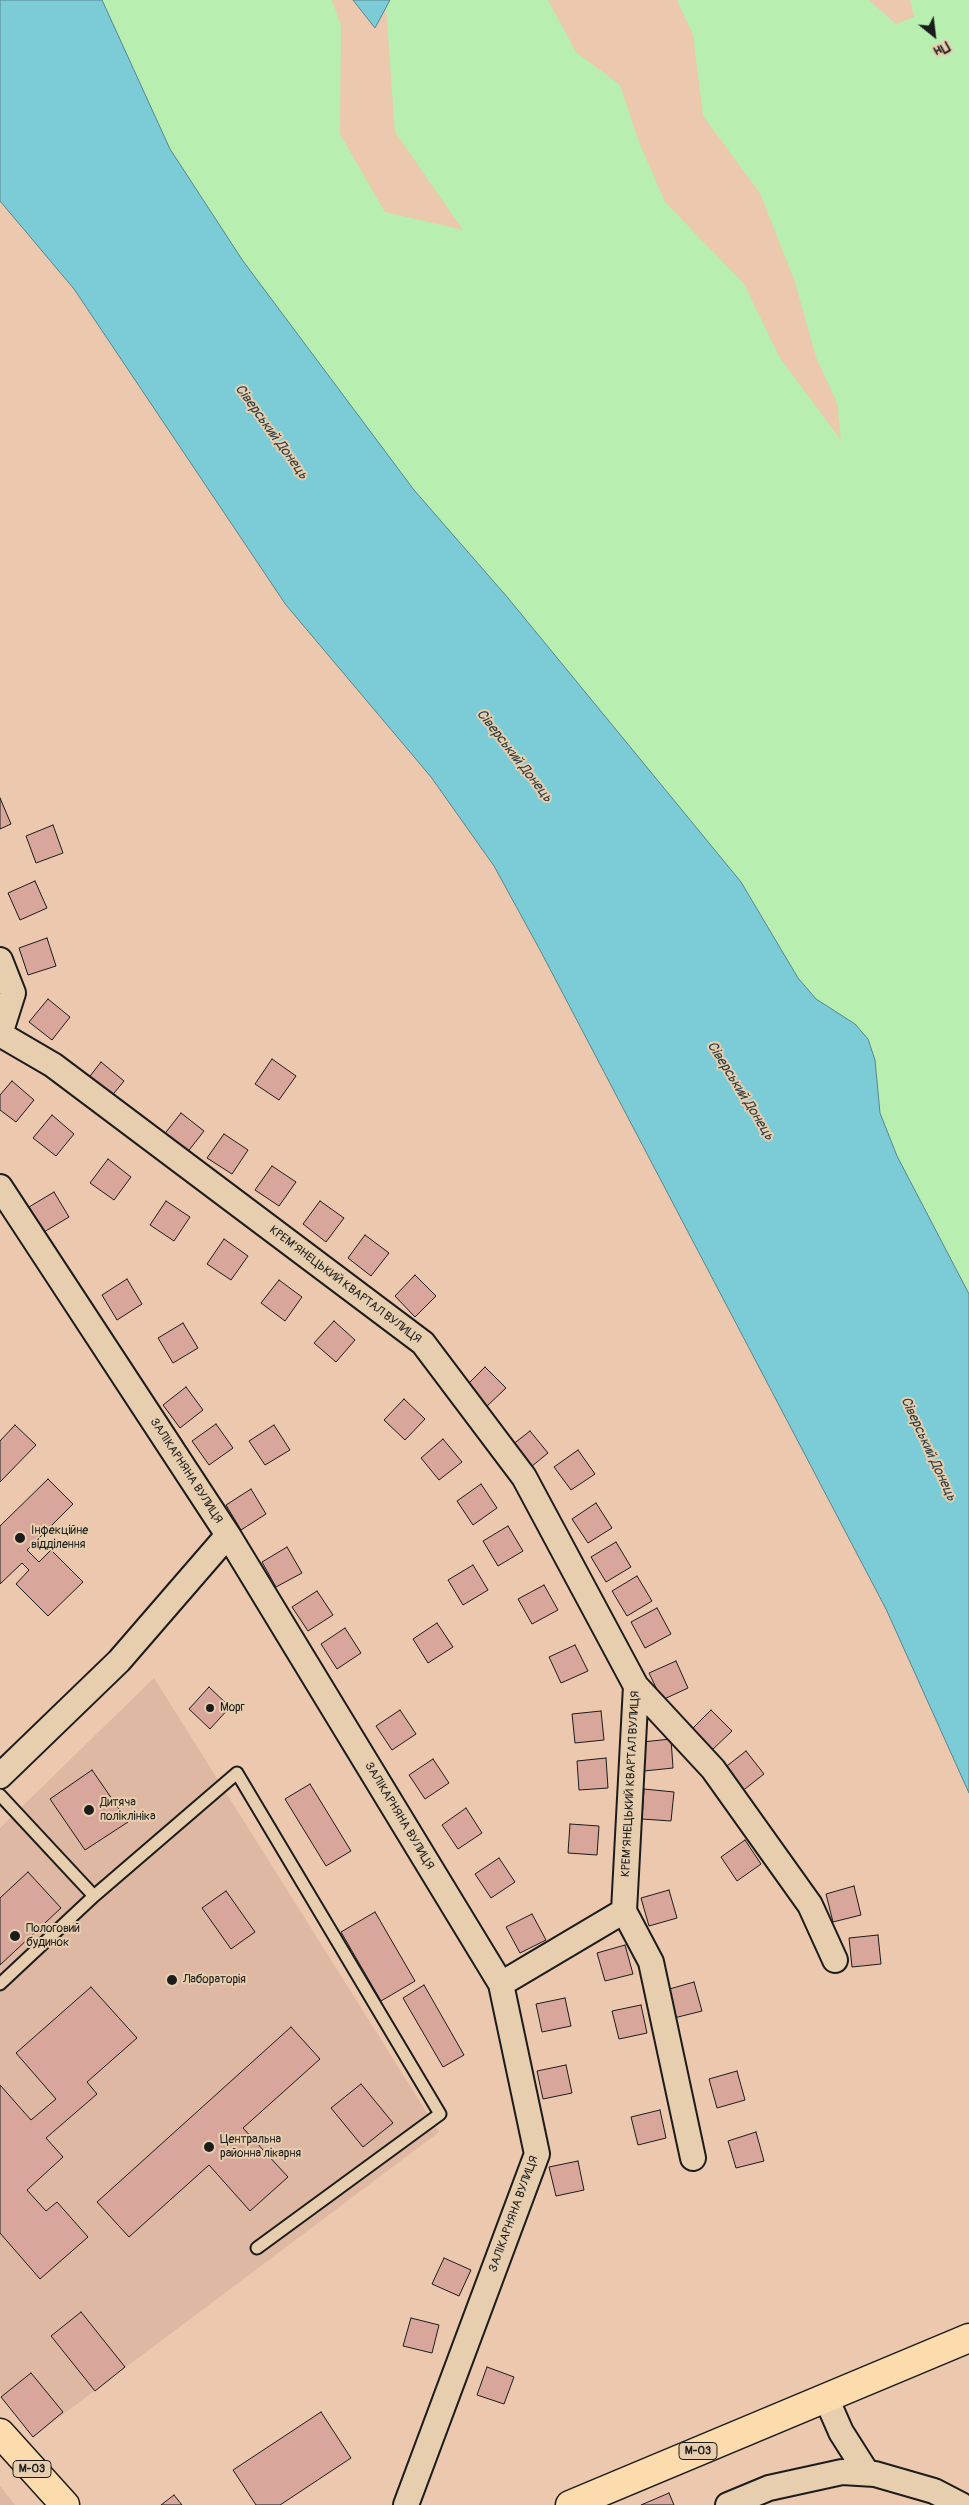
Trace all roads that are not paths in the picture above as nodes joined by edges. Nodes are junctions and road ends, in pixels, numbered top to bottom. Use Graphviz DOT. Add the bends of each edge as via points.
graph roads {
  1 [pos="0,960"];
  2 [pos="0,1034"];
  3 [pos="0,1187"];
  4 [pos="228,1535"];
  5 [pos="636,1686"];
  6 [pos="0,1776"];
  7 [pos="0,1794"];
  8 [pos="94,1896"];
  9 [pos="624,1912"];
  10 [pos="835,1960"];
  11 [pos="0,1984"];
  12 [pos="501,1984"];
  13 [pos="693,2158"];
  14 [pos="257,2248"];
  15 [pos="969,2338"];
  16 [pos="827,2400"];
  17 [pos="0,2433"];
  18 [pos="871,2473"];
  19 [pos="65,2505"];
  20 [pos="406,2505"];
  21 [pos="570,2505"];
  22 [pos="728,2505"];
  23 [pos="961,2505"];
  1 -- 2 [label="street, КРЕМ’ЯНЕЦЬКИЙ КВАРТАЛ ВУЛИЦЯ" via="13,993"];
  2 -- 5 [label="street, КРЕМ’ЯНЕЦЬКИЙ КВАРТАЛ ВУЛИЦЯ" via="53,1065 423,1343 524,1477"];
  3 -- 4 [label="street, ЗАЛІКАРНЯНА ВУЛИЦЯ"];
  4 -- 6 [label="street" via="119,1661"];
  4 -- 12 [label="street, ЗАЛІКАРНЯНА ВУЛИЦЯ"];
  5 -- 9 [label="street, КРЕМ’ЯНЕЦЬКИЙ КВАРТАЛ ВУЛИЦЯ"];
  5 -- 10 [label="street" via="713,1769 810,1905"];
  7 -- 8 [label="lane"];
  8 -- 11 [label="lane"];
  8 -- 14 [label="lane" via="237,1773 440,2114"];
  9 -- 12 [label="street"];
  9 -- 13 [label="street" via="651,1962"];
  12 -- 20 [label="street, ЗАЛІКАРНЯНА ВУЛИЦЯ" via="538,2154"];
  15 -- 16 [label="highway, М-03"];
  16 -- 18 [label="street" via="841,2432"];
  16 -- 21 [label="highway, М-03"];
  17 -- 19 [label="highway, М-03"];
  18 -- 22 [label="street" via="842,2472 769,2488"];
  18 -- 23 [label="street" via="934,2491"];
}
